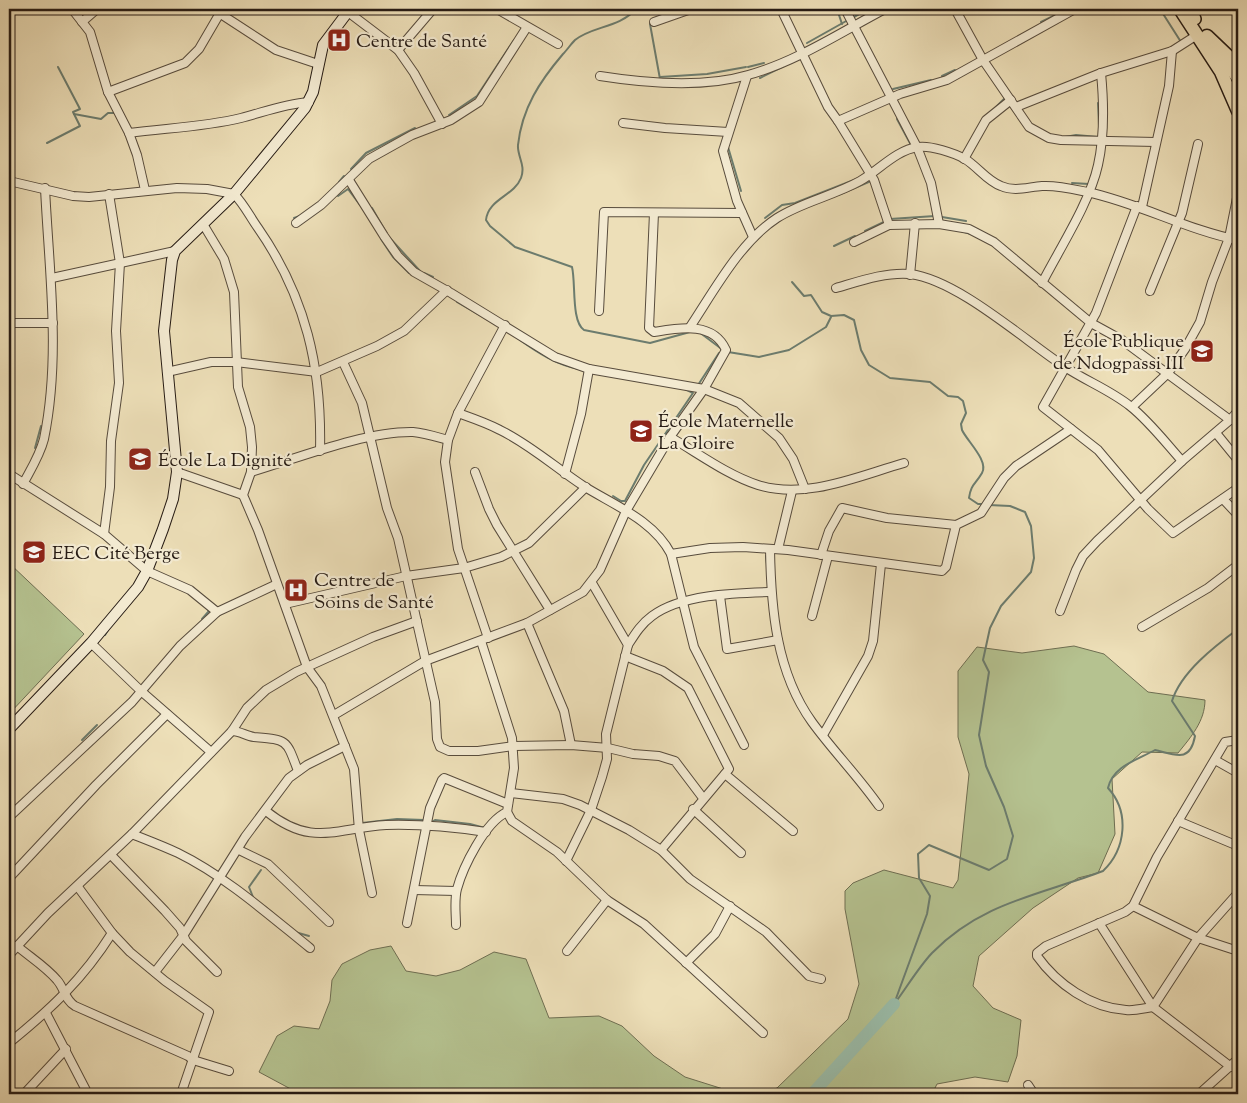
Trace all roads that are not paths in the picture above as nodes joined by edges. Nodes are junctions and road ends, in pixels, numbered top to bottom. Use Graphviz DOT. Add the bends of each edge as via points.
graph roads {
  1 [pos="12,9"];
  2 [pos="72,9"];
  3 [pos="97,9"];
  4 [pos="434,9"];
  5 [pos="497,9"];
  6 [pos="691,9"];
  7 [pos="781,9"];
  8 [pos="845,9"];
  9 [pos="885,9"];
  10 [pos="955,9"];
  11 [pos="1075,9"];
  12 [pos="1174,9"];
  13 [pos="1180,9"];
  14 [pos="9,11"];
  15 [pos="216,11"];
  16 [pos="349,11"];
  17 [pos="82,22"];
  18 [pos="654,22"];
  19 [pos="1195,22"];
  20 [pos="855,25"];
  21 [pos="527,27"];
  22 [pos="558,44"];
  23 [pos="398,50"];
  24 [pos="1172,51"];
  25 [pos="802,53"];
  26 [pos="983,60"];
  27 [pos="1238,62"];
  28 [pos="318,64"];
  29 [pos="1101,73"];
  30 [pos="600,76"];
  31 [pos="747,76"];
  32 [pos="1238,78"];
  33 [pos="108,92"];
  34 [pos="890,98"];
  35 [pos="309,102"];
  36 [pos="1014,104"];
  37 [pos="1238,110"];
  38 [pos="838,121"];
  39 [pos="1238,122"];
  40 [pos="623,123"];
  41 [pos="442,124"];
  42 [pos="728,132"];
  43 [pos="129,133"];
  44 [pos="1102,139"];
  45 [pos="1156,142"];
  46 [pos="1198,144"];
  47 [pos="917,147"];
  48 [pos="964,159"];
  49 [pos="872,174"];
  50 [pos="349,180"];
  51 [pos="9,181"];
  52 [pos="44,188"];
  53 [pos="145,190"];
  54 [pos="1089,192"];
  55 [pos="1238,193"];
  56 [pos="109,194"];
  57 [pos="234,194"];
  58 [pos="1140,206"];
  59 [pos="654,213"];
  60 [pos="742,213"];
  61 [pos="1179,221"];
  62 [pos="296,223"];
  63 [pos="915,223"];
  64 [pos="203,224"];
  65 [pos="939,224"];
  66 [pos="889,225"];
  67 [pos="753,237"];
  68 [pos="1229,238"];
  69 [pos="1238,240"];
  70 [pos="854,242"];
  71 [pos="175,251"];
  72 [pos="120,264"];
  73 [pos="910,274"];
  74 [pos="52,278"];
  75 [pos="1042,283"];
  76 [pos="836,288"];
  77 [pos="447,290"];
  78 [pos="1150,292"];
  79 [pos="599,311"];
  80 [pos="9,323"];
  81 [pos="53,323"];
  82 [pos="1091,323"];
  83 [pos="505,325"];
  84 [pos="690,327"];
  85 [pos="236,362"];
  86 [pos="343,362"];
  87 [pos="1066,368"];
  88 [pos="589,369"];
  89 [pos="167,372"];
  90 [pos="317,372"];
  91 [pos="1168,373"];
  92 [pos="704,390"];
  93 [pos="1132,407"];
  94 [pos="1238,411"];
  95 [pos="458,413"];
  96 [pos="1230,420"];
  97 [pos="1072,429"];
  98 [pos="1216,433"];
  99 [pos="670,437"];
  100 [pos="372,438"];
  101 [pos="448,440"];
  102 [pos="320,451"];
  103 [pos="1238,460"];
  104 [pos="1182,461"];
  105 [pos="904,463"];
  106 [pos="177,472"];
  107 [pos="251,472"];
  108 [pos="475,472"];
  109 [pos="9,474"];
  110 [pos="565,474"];
  111 [pos="23,484"];
  112 [pos="586,487"];
  113 [pos="1238,488"];
  114 [pos="805,489"];
  115 [pos="792,491"];
  116 [pos="243,496"];
  117 [pos="1223,499"];
  118 [pos="1140,500"];
  119 [pos="626,511"];
  120 [pos="1238,515"];
  121 [pos="956,525"];
  122 [pos="104,534"];
  123 [pos="774,549"];
  124 [pos="513,553"];
  125 [pos="671,554"];
  126 [pos="825,556"];
  127 [pos="882,564"];
  128 [pos="1238,565"];
  129 [pos="464,568"];
  130 [pos="147,571"];
  131 [pos="406,576"];
  132 [pos="592,583"];
  133 [pos="277,584"];
  134 [pos="771,592"];
  135 [pos="720,596"];
  136 [pos="683,602"];
  137 [pos="285,604"];
  138 [pos="550,610"];
  139 [pos="1060,611"];
  140 [pos="217,612"];
  141 [pos="812,616"];
  142 [pos="417,621"];
  143 [pos="527,623"];
  144 [pos="1142,627"];
  145 [pos="484,640"];
  146 [pos="778,640"];
  147 [pos="91,643"];
  148 [pos="628,645"];
  149 [pos="625,656"];
  150 [pos="425,661"];
  151 [pos="307,667"];
  152 [pos="141,691"];
  153 [pos="167,714"];
  154 [pos="334,715"];
  155 [pos="9,729"];
  156 [pos="232,731"];
  157 [pos="823,735"];
  158 [pos="1238,740"];
  159 [pos="571,745"];
  160 [pos="744,745"];
  161 [pos="345,746"];
  162 [pos="514,746"];
  163 [pos="608,748"];
  164 [pos="211,752"];
  165 [pos="1215,760"];
  166 [pos="298,771"];
  167 [pos="1238,773"];
  168 [pos="725,774"];
  169 [pos="511,793"];
  170 [pos="703,798"];
  171 [pos="879,806"];
  172 [pos="507,808"];
  173 [pos="693,808"];
  174 [pos="591,810"];
  175 [pos="266,811"];
  176 [pos="9,817"];
  177 [pos="1178,821"];
  178 [pos="427,823"];
  179 [pos="359,830"];
  180 [pos="793,831"];
  181 [pos="486,832"];
  182 [pos="132,834"];
  183 [pos="1238,846"];
  184 [pos="239,850"];
  185 [pos="660,850"];
  186 [pos="741,853"];
  187 [pos="111,855"];
  188 [pos="566,861"];
  189 [pos="9,878"];
  190 [pos="220,880"];
  191 [pos="78,888"];
  192 [pos="414,890"];
  193 [pos="456,891"];
  194 [pos="372,893"];
  195 [pos="1238,893"];
  196 [pos="608,900"];
  197 [pos="730,906"];
  198 [pos="1133,906"];
  199 [pos="329,922"];
  200 [pos="407,922"];
  201 [pos="1099,923"];
  202 [pos="456,924"];
  203 [pos="112,933"];
  204 [pos="183,936"];
  205 [pos="1198,938"];
  206 [pos="17,946"];
  207 [pos="310,948"];
  208 [pos="566,951"];
  209 [pos="1238,951"];
  210 [pos="9,955"];
  211 [pos="686,963"];
  212 [pos="154,972"];
  213 [pos="217,972"];
  214 [pos="821,979"];
  215 [pos="64,995"];
  216 [pos="1153,1007"];
  217 [pos="46,1013"];
  218 [pos="763,1032"];
  219 [pos="9,1043"];
  220 [pos="66,1049"];
  221 [pos="1238,1059"];
  222 [pos="193,1060"];
  223 [pos="1231,1067"];
  224 [pos="229,1071"];
  225 [pos="1028,1085"];
  226 [pos="24,1094"];
  227 [pos="88,1094"];
  228 [pos="181,1094"];
  229 [pos="1034,1094"];
  230 [pos="1199,1094"];
  1 -- 14 [label="street"];
  2 -- 17 [label="street"];
  3 -- 17 [label="street"];
  4 -- 23 [label="street"];
  5 -- 21 [label="street"];
  6 -- 18 [label="street"];
  7 -- 25 [label="street"];
  8 -- 20 [label="street"];
  9 -- 20 [label="street"];
  10 -- 26 [label="street"];
  11 -- 26 [label="street"];
  12 -- 19 [label="main road"];
  13 -- 19 [label="highway"];
  15 -- 28 [label="street" via="276,50"];
  15 -- 33 [label="street" via="199,49 185,63"];
  16 -- 23 [label="street"];
  16 -- 28 [label="main road" via="323,45"];
  17 -- 33 [label="street" via="96,46"];
  19 -- 24 [label="street"];
  19 -- 27 [label="highway"];
  19 -- 32 [label="highway"];
  19 -- 37 [label="highway"];
  20 -- 25 [label="street"];
  20 -- 34 [label="street"];
  21 -- 22 [label="street"];
  21 -- 41 [label="street" via="479,102"];
  23 -- 41 [label="street"];
  24 -- 29 [label="street"];
  24 -- 45 [label="street" via="1170,86"];
  25 -- 31 [label="street"];
  25 -- 38 [label="street"];
  26 -- 34 [label="street" via="948,80"];
  26 -- 36 [label="street"];
  28 -- 35 [label="main road"];
  29 -- 36 [label="street"];
  29 -- 44 [label="street"];
  30 -- 31 [label="street" via="664,82"];
  31 -- 42 [label="street"];
  33 -- 43 [label="street"];
  34 -- 38 [label="street"];
  34 -- 47 [label="street"];
  35 -- 43 [label="street" via="282,105 197,127"];
  35 -- 57 [label="main road"];
  36 -- 44 [label="street" via="1029,127 1049,138"];
  36 -- 48 [label="street" via="986,120"];
  37 -- 39 [label="highway"];
  38 -- 49 [label="street"];
  40 -- 42 [label="street"];
  41 -- 50 [label="street" via="412,135 369,159"];
  42 -- 60 [label="street" via="724,142 724,160"];
  43 -- 53 [label="street"];
  44 -- 45 [label="street"];
  44 -- 54 [label="street" via="1098,167"];
  45 -- 58 [label="street" via="1152,172"];
  46 -- 61 [label="street"];
  47 -- 48 [label="street" via="939,150"];
  47 -- 49 [label="street" via="892,158"];
  47 -- 65 [label="street" via="931,183"];
  48 -- 54 [label="street" via="1001,186 1014,189 1063,187"];
  49 -- 66 [label="street"];
  49 -- 67 [label="street" via="778,217"];
  50 -- 62 [label="street"];
  50 -- 77 [label="street" via="398,256 414,272"];
  51 -- 52 [label="street"];
  52 -- 56 [label="street" via="73,196"];
  52 -- 74 [label="street"];
  53 -- 56 [label="street"];
  53 -- 57 [label="street" via="190,188"];
  54 -- 58 [label="street"];
  54 -- 75 [label="street"];
  55 -- 68 [label="street"];
  56 -- 72 [label="street"];
  57 -- 64 [label="main road"];
  57 -- 90 [label="street" via="277,258 303,318"];
  58 -- 61 [label="street"];
  58 -- 82 [label="street"];
  59 -- 60 [label="street"];
  59 -- 79 [label="street" via="604,212"];
  59 -- 84 [label="street" via="649,328 654,332"];
  60 -- 67 [label="street"];
  61 -- 68 [label="street"];
  61 -- 78 [label="street"];
  63 -- 65 [label="street"];
  63 -- 66 [label="street"];
  63 -- 73 [label="street"];
  64 -- 71 [label="main road"];
  64 -- 85 [label="street" via="224,259 234,292"];
  65 -- 75 [label="street" via="969,230 994,242"];
  66 -- 70 [label="street"];
  67 -- 84 [label="street"];
  68 -- 69 [label="street"];
  68 -- 91 [label="street" via="1200,322 1186,350"];
  71 -- 72 [label="street"];
  71 -- 89 [label="main road" via="165,309"];
  72 -- 74 [label="street"];
  72 -- 122 [label="street" via="116,331 119,383"];
  73 -- 76 [label="street" via="872,278"];
  73 -- 87 [label="street" via="936,280"];
  74 -- 81 [label="street"];
  75 -- 82 [label="street"];
  77 -- 83 [label="street"];
  77 -- 86 [label="street" via="404,331"];
  80 -- 81 [label="street"];
  81 -- 111 [label="street" via="44,439 38,458"];
  82 -- 87 [label="street"];
  82 -- 91 [label="street" via="1122,340"];
  83 -- 88 [label="street" via="556,357"];
  83 -- 95 [label="street"];
  84 -- 92 [label="street" via="708,332 726,350"];
  85 -- 89 [label="street" via="211,362"];
  85 -- 90 [label="street"];
  85 -- 107 [label="street" via="238,387 250,427"];
  86 -- 90 [label="street"];
  86 -- 100 [label="street" via="362,403"];
  87 -- 93 [label="street"];
  87 -- 97 [label="street" via="1044,407"];
  88 -- 92 [label="street"];
  88 -- 110 [label="street"];
  89 -- 106 [label="main road"];
  90 -- 102 [label="street"];
  91 -- 93 [label="street"];
  91 -- 96 [label="street"];
  92 -- 99 [label="street"];
  92 -- 114 [label="street" via="739,403 779,438 793,458"];
  93 -- 104 [label="street"];
  94 -- 96 [label="street"];
  95 -- 101 [label="street"];
  95 -- 110 [label="street" via="499,429"];
  96 -- 98 [label="street"];
  97 -- 118 [label="street" via="1098,450"];
  97 -- 121 [label="street" via="1016,466 982,512"];
  98 -- 103 [label="street"];
  98 -- 104 [label="street"];
  99 -- 115 [label="street" via="743,479"];
  99 -- 119 [label="street"];
  100 -- 101 [label="street" via="416,432"];
  100 -- 102 [label="street"];
  100 -- 131 [label="street"];
  101 -- 129 [label="street" via="444,462"];
  102 -- 107 [label="street"];
  104 -- 118 [label="street"];
  105 -- 114 [label="street"];
  106 -- 116 [label="street"];
  106 -- 130 [label="main road" via="173,499"];
  107 -- 116 [label="street"];
  108 -- 124 [label="street" via="489,510"];
  109 -- 111 [label="street"];
  110 -- 112 [label="street"];
  111 -- 122 [label="street"];
  112 -- 119 [label="street"];
  112 -- 124 [label="street" via="528,543"];
  113 -- 117 [label="street"];
  114 -- 115 [label="street"];
  115 -- 123 [label="street"];
  116 -- 133 [label="street"];
  117 -- 118 [label="street" via="1172,533"];
  117 -- 120 [label="street"];
  118 -- 139 [label="street" via="1083,556"];
  119 -- 125 [label="street" via="652,528"];
  119 -- 132 [label="street"];
  121 -- 126 [label="street" via="887,518 842,508 829,531"];
  121 -- 127 [label="street" via="945,570"];
  122 -- 130 [label="street"];
  123 -- 125 [label="street" via="710,548"];
  123 -- 126 [label="street"];
  123 -- 134 [label="street"];
  124 -- 129 [label="street"];
  124 -- 138 [label="street"];
  125 -- 136 [label="street"];
  126 -- 127 [label="street"];
  126 -- 141 [label="street"];
  127 -- 157 [label="street" via="873,642"];
  128 -- 144 [label="street" via="1208,588"];
  129 -- 131 [label="street"];
  129 -- 145 [label="street"];
  130 -- 140 [label="street" via="190,590"];
  130 -- 147 [label="main road" via="138,587"];
  131 -- 137 [label="street"];
  131 -- 142 [label="street"];
  132 -- 138 [label="street" via="583,592"];
  132 -- 148 [label="street"];
  133 -- 137 [label="street"];
  133 -- 140 [label="street"];
  134 -- 135 [label="street"];
  134 -- 146 [label="street"];
  135 -- 136 [label="street"];
  135 -- 146 [label="street" via="727,650"];
  136 -- 148 [label="street" via="651,616"];
  136 -- 160 [label="street" via="697,656"];
  137 -- 151 [label="street"];
  138 -- 143 [label="street"];
  140 -- 152 [label="street" via="180,646"];
  142 -- 150 [label="street"];
  142 -- 151 [label="street"];
  143 -- 145 [label="street"];
  143 -- 159 [label="street" via="564,711"];
  145 -- 150 [label="street"];
  145 -- 162 [label="street"];
  146 -- 157 [label="street" via="794,692"];
  147 -- 152 [label="street"];
  147 -- 155 [label="main road"];
  148 -- 149 [label="street"];
  149 -- 163 [label="street" via="606,734"];
  149 -- 168 [label="street" via="663,672 688,688 728,767"];
  150 -- 154 [label="street"];
  150 -- 162 [label="street" via="435,702 436,739 440,747 449,751 478,751"];
  151 -- 154 [label="street"];
  151 -- 156 [label="street" via="266,690 247,708"];
  152 -- 153 [label="street"];
  152 -- 176 [label="street"];
  153 -- 164 [label="street"];
  153 -- 189 [label="street"];
  154 -- 161 [label="street"];
  156 -- 164 [label="street"];
  156 -- 166 [label="street" via="278,738 289,748"];
  157 -- 171 [label="street"];
  158 -- 165 [label="street" via="1226,740"];
  159 -- 162 [label="street"];
  159 -- 163 [label="street"];
  161 -- 166 [label="street"];
  161 -- 179 [label="street" via="354,769"];
  162 -- 169 [label="street"];
  163 -- 170 [label="street" via="675,761"];
  163 -- 174 [label="street"];
  164 -- 182 [label="street"];
  165 -- 167 [label="street"];
  165 -- 177 [label="street"];
  166 -- 175 [label="street" via="280,789"];
  168 -- 170 [label="street"];
  168 -- 180 [label="street"];
  169 -- 172 [label="street"];
  169 -- 174 [label="street" via="558,797"];
  170 -- 173 [label="street"];
  172 -- 178 [label="street" via="444,778"];
  172 -- 181 [label="street"];
  172 -- 188 [label="street" via="512,821"];
  173 -- 185 [label="street"];
  173 -- 186 [label="street"];
  174 -- 185 [label="street"];
  174 -- 188 [label="street"];
  175 -- 179 [label="street" via="281,822 309,832 326,834"];
  175 -- 184 [label="street"];
  177 -- 183 [label="street"];
  177 -- 198 [label="street"];
  178 -- 179 [label="street"];
  178 -- 181 [label="street"];
  178 -- 192 [label="street"];
  179 -- 194 [label="street"];
  181 -- 193 [label="street" via="476,845"];
  182 -- 187 [label="street"];
  182 -- 190 [label="street" via="179,853"];
  184 -- 190 [label="street"];
  184 -- 199 [label="street" via="268,864"];
  185 -- 197 [label="street" via="690,879"];
  187 -- 191 [label="street"];
  187 -- 204 [label="street" via="165,911"];
  188 -- 196 [label="street"];
  190 -- 204 [label="street"];
  190 -- 207 [label="street" via="264,909"];
  191 -- 203 [label="street"];
  191 -- 206 [label="street"];
  192 -- 193 [label="street"];
  192 -- 200 [label="street"];
  193 -- 202 [label="street"];
  195 -- 205 [label="street"];
  196 -- 208 [label="street"];
  196 -- 211 [label="street" via="644,924"];
  197 -- 211 [label="street" via="716,934"];
  197 -- 214 [label="street" via="766,932 809,976"];
  198 -- 201 [label="street"];
  198 -- 205 [label="street"];
  201 -- 216 [label="street"];
  201 -- 216 [label="street" via="1046,946 1037,956 1050,974 1096,1004 1124,1010"];
  203 -- 212 [label="street"];
  203 -- 215 [label="street" via="90,968"];
  204 -- 212 [label="street"];
  204 -- 213 [label="street"];
  205 -- 209 [label="street"];
  205 -- 216 [label="street"];
  206 -- 210 [label="street"];
  206 -- 215 [label="street" via="54,977"];
  211 -- 218 [label="street"];
  212 -- 222 [label="street" via="208,1012"];
  215 -- 217 [label="street"];
  215 -- 222 [label="street" via="75,1006"];
  216 -- 223 [label="street"];
  217 -- 219 [label="street"];
  217 -- 220 [label="street"];
  220 -- 226 [label="street"];
  220 -- 227 [label="street"];
  221 -- 223 [label="street"];
  222 -- 224 [label="street"];
  222 -- 228 [label="street"];
  223 -- 230 [label="street"];
  225 -- 229 [label="street"];
}
